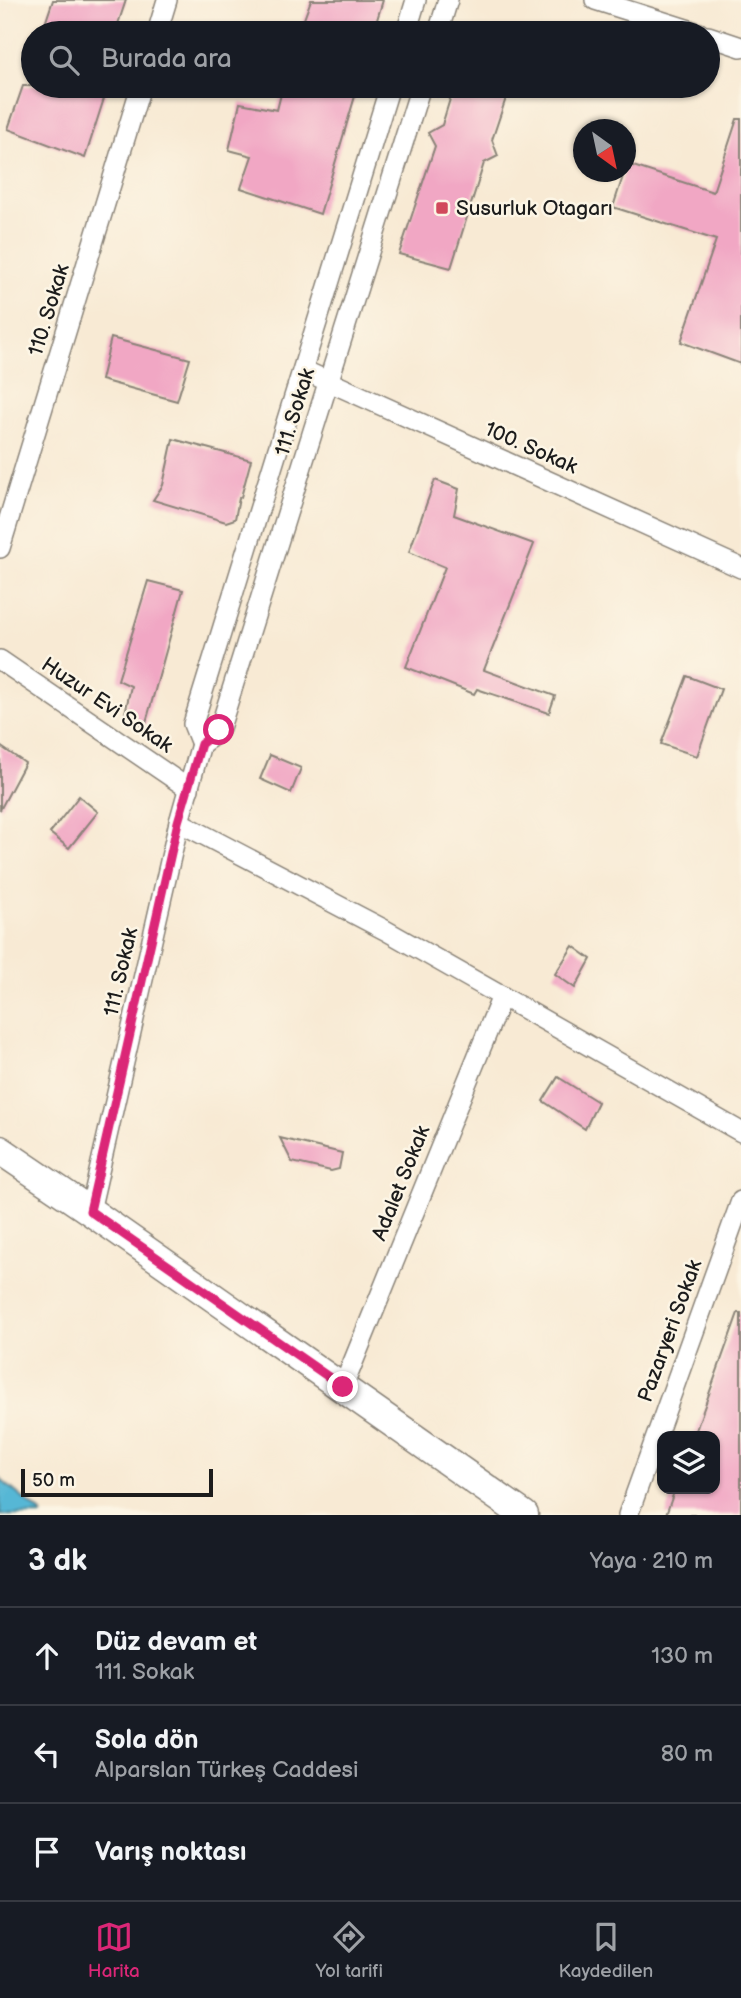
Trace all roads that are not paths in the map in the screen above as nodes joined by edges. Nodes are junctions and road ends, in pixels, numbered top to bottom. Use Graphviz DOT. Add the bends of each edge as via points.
graph roads {
  1 [pos="167,0"];
  2 [pos="416,0"];
  3 [pos="448,0"];
  4 [pos="595,0"];
  5 [pos="161,21"];
  6 [pos="410,21"];
  7 [pos="442,21"];
  8 [pos="661,21"];
  9 [pos="720,40"];
  10 [pos="741,47"];
  11 [pos="137,98"];
  12 [pos="386,98"];
  13 [pos="417,98"];
  14 [pos="303,370"];
  15 [pos="329,381"];
  16 [pos="0,548"];
  17 [pos="741,568"];
  18 [pos="0,660"];
  19 [pos="201,744"];
  20 [pos="188,789"];
  21 [pos="178,822"];
  22 [pos="502,996"];
  23 [pos="741,1132"];
  24 [pos="0,1150"];
  25 [pos="741,1201"];
  26 [pos="90,1211"];
  27 [pos="343,1387"];
  28 [pos="524,1515"];
  29 [pos="628,1515"];
  1 -- 5 [label="street"];
  2 -- 6 [label="street"];
  3 -- 7 [label="street"];
  4 -- 8 [label="street"];
  9 -- 10 [label="street"];
  11 -- 16 [label="street, 110. Sokak"];
  12 -- 14 [label="street, 111. Sokak"];
  13 -- 15 [label="street, 111. Sokak"];
  14 -- 15 [label="street, 100. Sokak"];
  14 -- 19 [label="street, 111. Sokak" via="193,724"];
  15 -- 17 [label="street, 100. Sokak"];
  15 -- 19 [label="street, 111. Sokak" via="219,730"];
  18 -- 20 [label="street, Huzur Evi Sokak"];
  19 -- 20 [label="street, 111. Sokak"];
  20 -- 21 [label="street, 111. Sokak"];
  21 -- 22 [label="street"];
  21 -- 26 [label="street, 111. Sokak"];
  22 -- 23 [label="street"];
  22 -- 27 [label="street, Adalet Sokak"];
  24 -- 26 [label="street"];
  25 -- 29 [label="street, Pazaryeri Sokak"];
  26 -- 27 [label="street"];
  27 -- 28 [label="street"];
}
